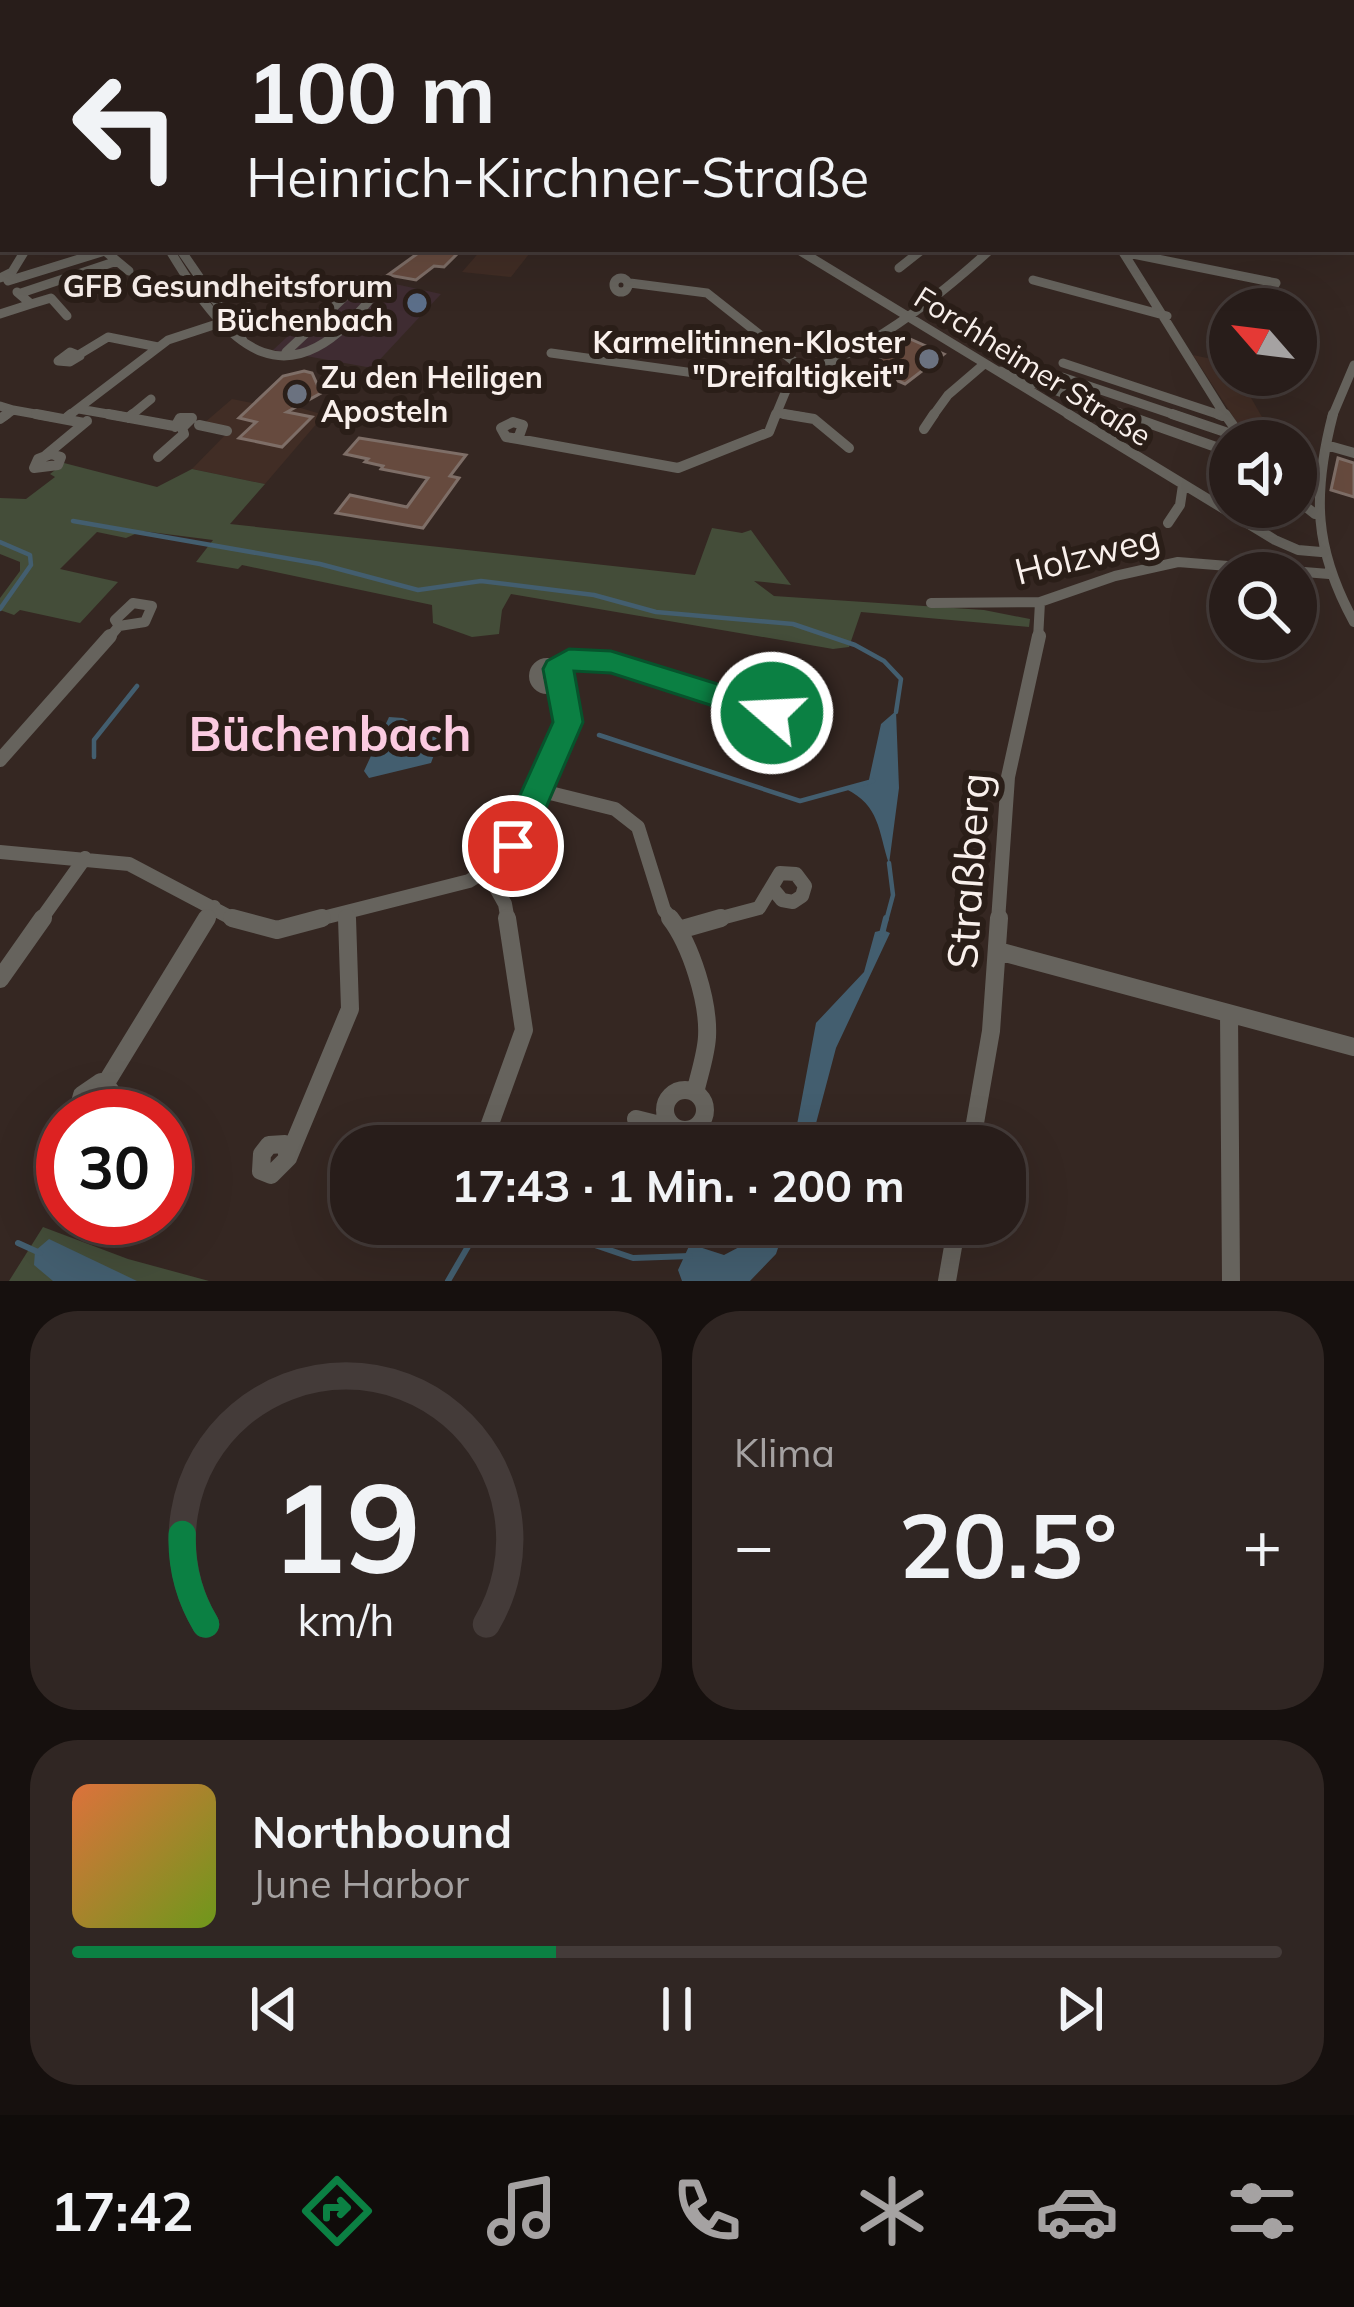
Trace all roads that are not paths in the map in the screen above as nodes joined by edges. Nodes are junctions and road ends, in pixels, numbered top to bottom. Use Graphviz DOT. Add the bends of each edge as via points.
graph roads {
  1 [pos="24,252"];
  2 [pos="101,252"];
  3 [pos="106,252"];
  4 [pos="171,252"];
  5 [pos="182,252"];
  6 [pos="802,252"];
  7 [pos="823,252"];
  8 [pos="919,252"];
  9 [pos="988,252"];
  10 [pos="1123,252"];
  11 [pos="1131,252"];
  12 [pos="812,258"];
  13 [pos="117,261"];
  14 [pos="899,268"];
  15 [pos="129,271"];
  16 [pos="5,279"];
  17 [pos="1033,280"];
  18 [pos="630,283"];
  19 [pos="1273,288"];
  20 [pos="19,292"];
  21 [pos="0,297"];
  22 [pos="31,304"];
  23 [pos="0,314"];
  24 [pos="904,315"];
  25 [pos="67,316"];
  26 [pos="1169,316"];
  27 [pos="225,321"];
  28 [pos="158,347"];
  29 [pos="286,352"];
  30 [pos="551,353"];
  31 [pos="1064,363"];
  32 [pos="1354,365"];
  33 [pos="985,367"];
  34 [pos="806,371"];
  35 [pos="62,375"];
  36 [pos="1062,377"];
  37 [pos="787,386"];
  38 [pos="152,399"];
  39 [pos="0,406"];
  40 [pos="79,409"];
  41 [pos="13,410"];
  42 [pos="98,412"];
  43 [pos="777,413"];
  44 [pos="212,414"];
  45 [pos="1224,416"];
  46 [pos="128,418"];
  47 [pos="0,419"];
  48 [pos="65,419"];
  49 [pos="1227,420"];
  50 [pos="84,423"];
  51 [pos="187,426"];
  52 [pos="1209,428"];
  53 [pos="925,429"];
  54 [pos="227,431"];
  55 [pos="518,440"];
  56 [pos="1209,445"];
  57 [pos="1326,445"];
  58 [pos="849,448"];
  59 [pos="1354,453"];
  60 [pos="46,455"];
  61 [pos="158,457"];
  62 [pos="1183,485"];
  63 [pos="1317,501"];
  64 [pos="1168,523"];
  65 [pos="1317,527"];
  66 [pos="1321,553"];
  67 [pos="1329,574"];
  68 [pos="1338,592"];
  69 [pos="1354,595"];
  70 [pos="1040,602"];
  71 [pos="931,603"];
  72 [pos="1352,616"];
  73 [pos="119,626"];
  74 [pos="793,663"];
  75 [pos="789,704"];
  76 [pos="784,745"];
  77 [pos="0,760"];
  78 [pos="538,790"];
  79 [pos="0,852"];
  80 [pos="85,858"];
  81 [pos="487,872"];
  82 [pos="772,889"];
  83 [pos="214,907"];
  84 [pos="347,915"];
  85 [pos="679,930"];
  86 [pos="998,951"];
  87 [pos="0,979"];
  88 [pos="1229,1012"];
  89 [pos="1354,1047"];
  90 [pos="106,1083"];
  91 [pos="636,1119"];
  92 [pos="490,1125"];
  93 [pos="975,1125"];
  94 [pos="288,1158"];
  95 [pos="953,1245"];
  96 [pos="947,1281"];
  97 [pos="1232,1281"];
  1 -- 16 [label="street"];
  2 -- 16 [label="street"];
  3 -- 13 [label="street"];
  4 -- 27 [label="street"];
  5 -- 27 [label="street"];
  6 -- 12 [label="street, Forchheimer Straße"];
  7 -- 12 [label="street"];
  8 -- 14 [label="street"];
  9 -- 24 [label="street"];
  10 -- 26 [label="street"];
  11 -- 19 [label="street" via="1276,283"];
  12 -- 24 [label="street, Forchheimer Straße"];
  13 -- 15 [label="street"];
  13 -- 20 [label="street"];
  16 -- 20 [label="street"];
  17 -- 26 [label="street"];
  18 -- 34 [label="street" via="706,293"];
  20 -- 21 [label="street"];
  20 -- 22 [label="street"];
  22 -- 23 [label="street"];
  22 -- 25 [label="street" via="50,298"];
  24 -- 33 [label="street, Forchheimer Straße"];
  24 -- 34 [label="street" via="827,366"];
  26 -- 45 [label="street"];
  27 -- 28 [label="street"];
  27 -- 29 [label="street" via="247,348"];
  28 -- 35 [label="street" via="108,337"];
  28 -- 40 [label="street"];
  29 -- 29 [label="street" via="325,343 379,288 354,288"];
  30 -- 37 [label="street"];
  31 -- 45 [label="street"];
  32 -- 57 [label="street" via="1330,410"];
  33 -- 53 [label="street" via="949,395"];
  33 -- 56 [label="street"];
  33 -- 62 [label="street, Forchheimer Straße"];
  34 -- 37 [label="street"];
  36 -- 52 [label="street"];
  37 -- 43 [label="street"];
  38 -- 46 [label="street"];
  39 -- 41 [label="street"];
  40 -- 42 [label="street"];
  40 -- 48 [label="street"];
  41 -- 47 [label="street"];
  41 -- 48 [label="street"];
  42 -- 46 [label="street"];
  42 -- 50 [label="street"];
  43 -- 55 [label="street" via="757,440 678,467"];
  43 -- 58 [label="street" via="814,418"];
  44 -- 51 [label="street"];
  45 -- 49 [label="street"];
  46 -- 51 [label="street"];
  48 -- 50 [label="street"];
  50 -- 60 [label="street"];
  51 -- 54 [label="street"];
  51 -- 61 [label="street"];
  57 -- 59 [label="street"];
  57 -- 63 [label="street"];
  62 -- 64 [label="street, Forchheimer Straße"];
  62 -- 66 [label="street, Forchheimer Straße" via="1287,547"];
  65 -- 66 [label="street"];
  66 -- 67 [label="street"];
  67 -- 68 [label="street"];
  67 -- 70 [label="street, Holzweg" via="1178,562"];
  68 -- 69 [label="street"];
  68 -- 72 [label="street"];
  70 -- 71 [label="street, Holzweg"];
  70 -- 86 [label="street, Straßberg" via="1008,778"];
  73 -- 77 [label="street"];
  74 -- 75 [label="street"];
  75 -- 76 [label="street"];
  75 -- 78 [label="street" via="769,694 768,710 595,658 569,660 558,672 568,722"];
  78 -- 81 [label="street" via="513,846"];
  78 -- 85 [label="street" via="628,817"];
  79 -- 80 [label="street"];
  80 -- 83 [label="street" via="146,870"];
  80 -- 87 [label="street"];
  81 -- 84 [label="street"];
  81 -- 92 [label="street" via="505,904 524,1030"];
  82 -- 85 [label="street" via="759,908"];
  83 -- 84 [label="street" via="241,923 277,929"];
  83 -- 90 [label="street"];
  84 -- 94 [label="street" via="348,1016"];
  85 -- 91 [label="street" via="706,1010 695,1093 703,1117 695,1128 677,1130"];
  86 -- 88 [label="street"];
  86 -- 93 [label="street, Straßberg"];
  88 -- 89 [label="street"];
  88 -- 97 [label="street"];
  95 -- 96 [label="street"];
}
